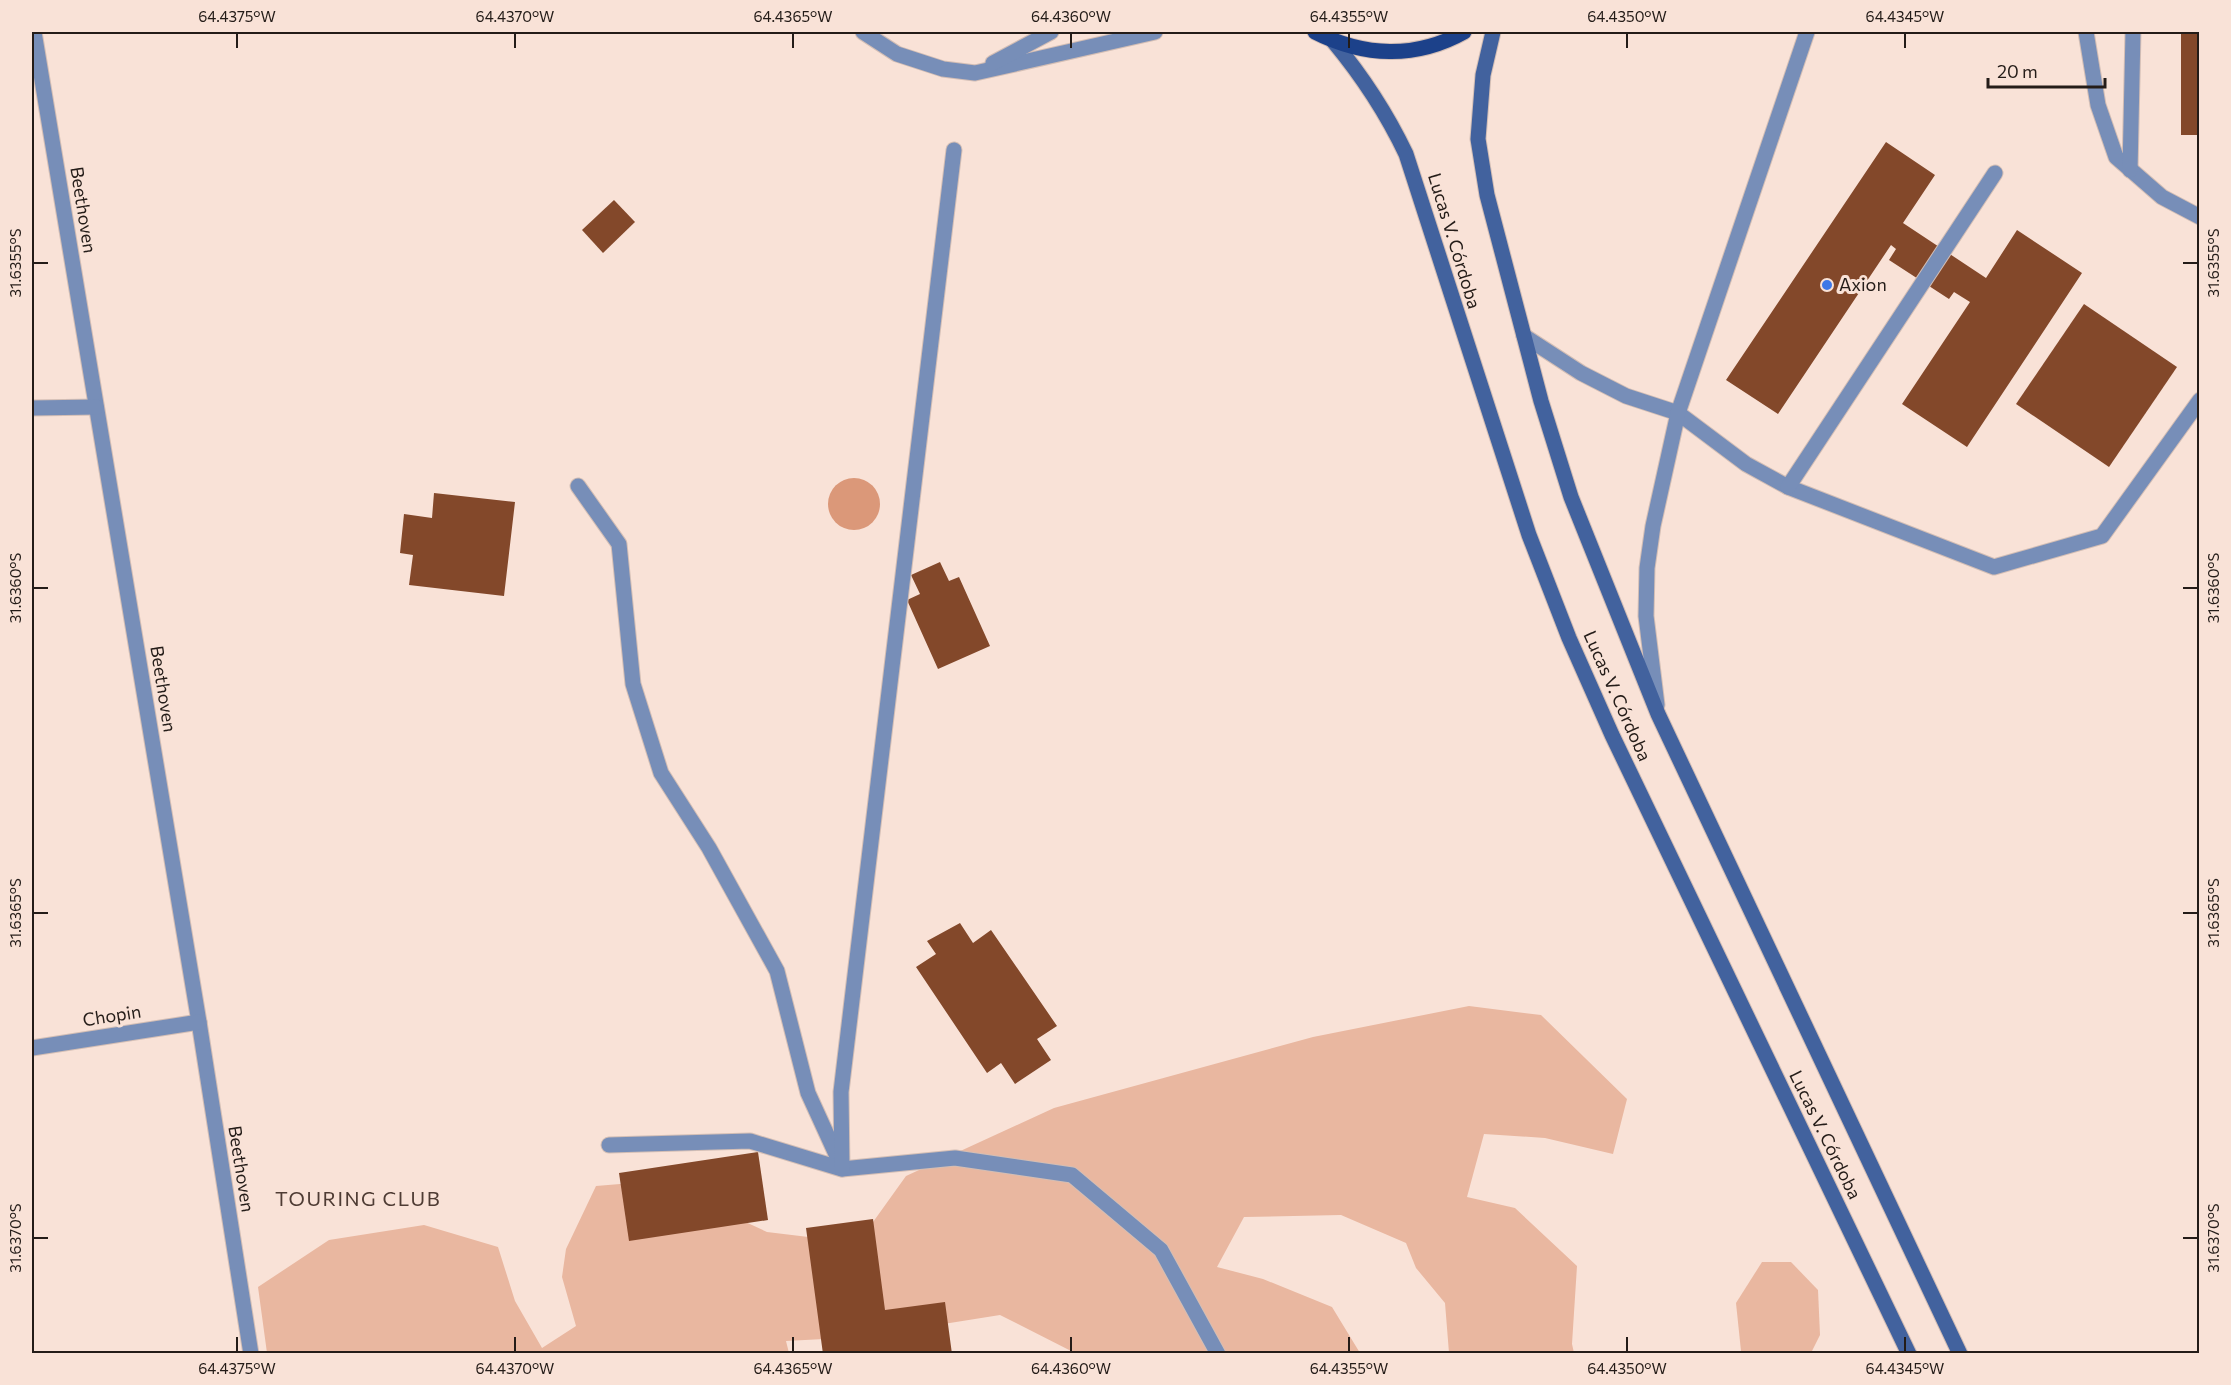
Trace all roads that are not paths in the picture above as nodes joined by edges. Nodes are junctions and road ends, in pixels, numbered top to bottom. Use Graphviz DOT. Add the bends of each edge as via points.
graph roads {
  1 [pos="34,32"];
  2 [pos="863,32"];
  3 [pos="1051,32"];
  4 [pos="1155,32"];
  5 [pos="1315,32"];
  6 [pos="1464,32"];
  7 [pos="1493,32"];
  8 [pos="1807,32"];
  9 [pos="2086,32"];
  10 [pos="2133,32"];
  11 [pos="1333,41"];
  12 [pos="975,73"];
  13 [pos="954,150"];
  14 [pos="2130,170"];
  15 [pos="1995,173"];
  16 [pos="2199,217"];
  17 [pos="1524,336"];
  18 [pos="2199,400"];
  19 [pos="96,407"];
  20 [pos="32,408"];
  21 [pos="1678,413"];
  22 [pos="578,486"];
  23 [pos="1788,487"];
  24 [pos="1658,714"];
  25 [pos="199,1022"];
  26 [pos="32,1048"];
  27 [pos="609,1145"];
  28 [pos="842,1169"];
  29 [pos="251,1353"];
  30 [pos="1218,1353"];
  31 [pos="1909,1353"];
  32 [pos="1960,1353"];
  1 -- 19 [label="street, Beethoven"];
  2 -- 12 [label="street" via="897,54 943,69"];
  3 -- 12 [label="street"];
  4 -- 12 [label="street"];
  5 -- 11 [label="main road"];
  6 -- 11 [label="main road" via="1434,45 1403,52 1379,52"];
  7 -- 17 [label="main road, Lucas V. Córdoba" via="1483,75 1478,139 1489,205"];
  8 -- 21 [label="street"];
  9 -- 14 [label="street" via="2106,132 2116,157"];
  10 -- 14 [label="street"];
  11 -- 31 [label="main road, Lucas V. Córdoba" via="1364,78 1406,154 1529,535 1607,724"];
  13 -- 28 [label="street" via="841,1092"];
  14 -- 16 [label="street" via="2162,197"];
  15 -- 23 [label="street"];
  17 -- 21 [label="street" via="1617,392"];
  17 -- 24 [label="main road, Lucas V. Córdoba" via="1570,498"];
  18 -- 23 [label="street" via="2102,537 1994,567"];
  19 -- 20 [label="street"];
  19 -- 25 [label="street, Beethoven"];
  21 -- 23 [label="street" via="1746,464"];
  21 -- 24 [label="street" via="1647,568 1646,616"];
  22 -- 28 [label="street" via="619,544 633,684 661,773 709,848 777,970 808,1093"];
  24 -- 32 [label="main road, Lucas V. Córdoba"];
  25 -- 26 [label="street, Chopin"];
  25 -- 29 [label="street, Beethoven"];
  27 -- 28 [label="street" via="750,1141"];
  28 -- 30 [label="street" via="955,1158 1072,1175 1161,1250"];
}
